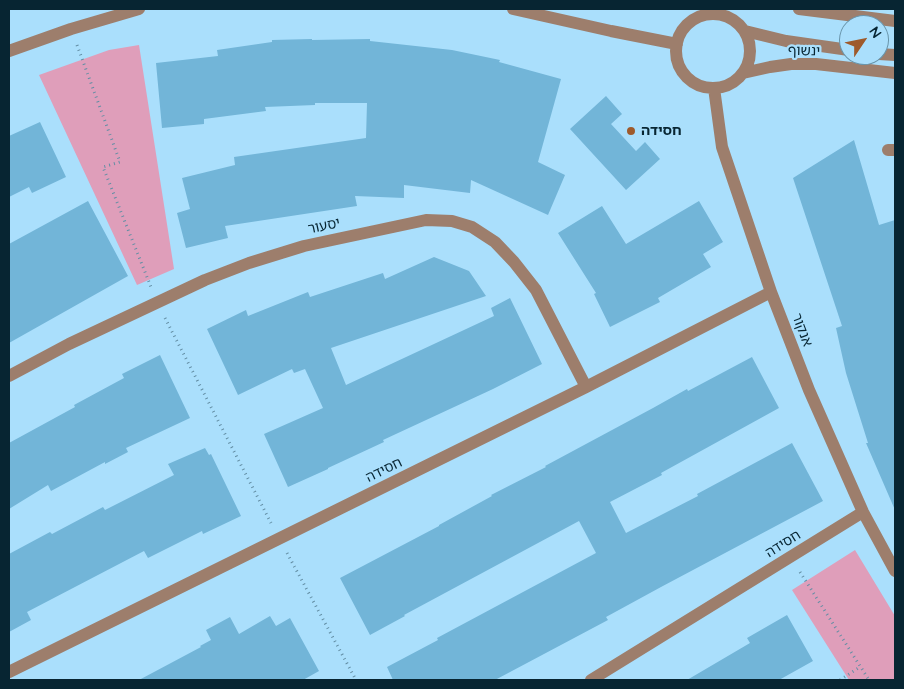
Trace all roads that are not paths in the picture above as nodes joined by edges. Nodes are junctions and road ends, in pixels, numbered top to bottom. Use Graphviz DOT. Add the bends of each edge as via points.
graph roads {
  1 [pos="139,9"];
  2 [pos="513,9"];
  3 [pos="799,9"];
  4 [pos="707,11"];
  5 [pos="895,21"];
  6 [pos="745,31"];
  7 [pos="677,44"];
  8 [pos="839,48"];
  9 [pos="9,51"];
  10 [pos="743,73"];
  11 [pos="895,73"];
  12 [pos="714,88"];
  13 [pos="771,292"];
  14 [pos="9,376"];
  15 [pos="586,387"];
  16 [pos="863,512"];
  17 [pos="895,571"];
  18 [pos="9,672"];
  19 [pos="590,680"];
  1 -- 9 [label="street"];
  2 -- 7 [label="street"];
  3 -- 5 [label="street"];
  4 -- 6 [label="street" via="728,17"];
  4 -- 7 [label="street" via="687,24"];
  6 -- 8 [label="street, ינשוף"];
  6 -- 10 [label="street" via="750,52"];
  7 -- 12 [label="street" via="678,60 685,75 693,82"];
  10 -- 11 [label="street, ינשוף" via="791,64"];
  10 -- 12 [label="street" via="735,81"];
  12 -- 13 [label="street, אנקור" via="722,147"];
  13 -- 15 [label="street, חסידה"];
  13 -- 16 [label="street, אנקור" via="809,390"];
  14 -- 15 [label="street, יסעור" via="205,280 304,246 426,220 452,221 472,227 495,242 536,290"];
  15 -- 18 [label="street, חסידה"];
  16 -- 17 [label="street, אנקור"];
  16 -- 19 [label="street, חסידה"];
}
